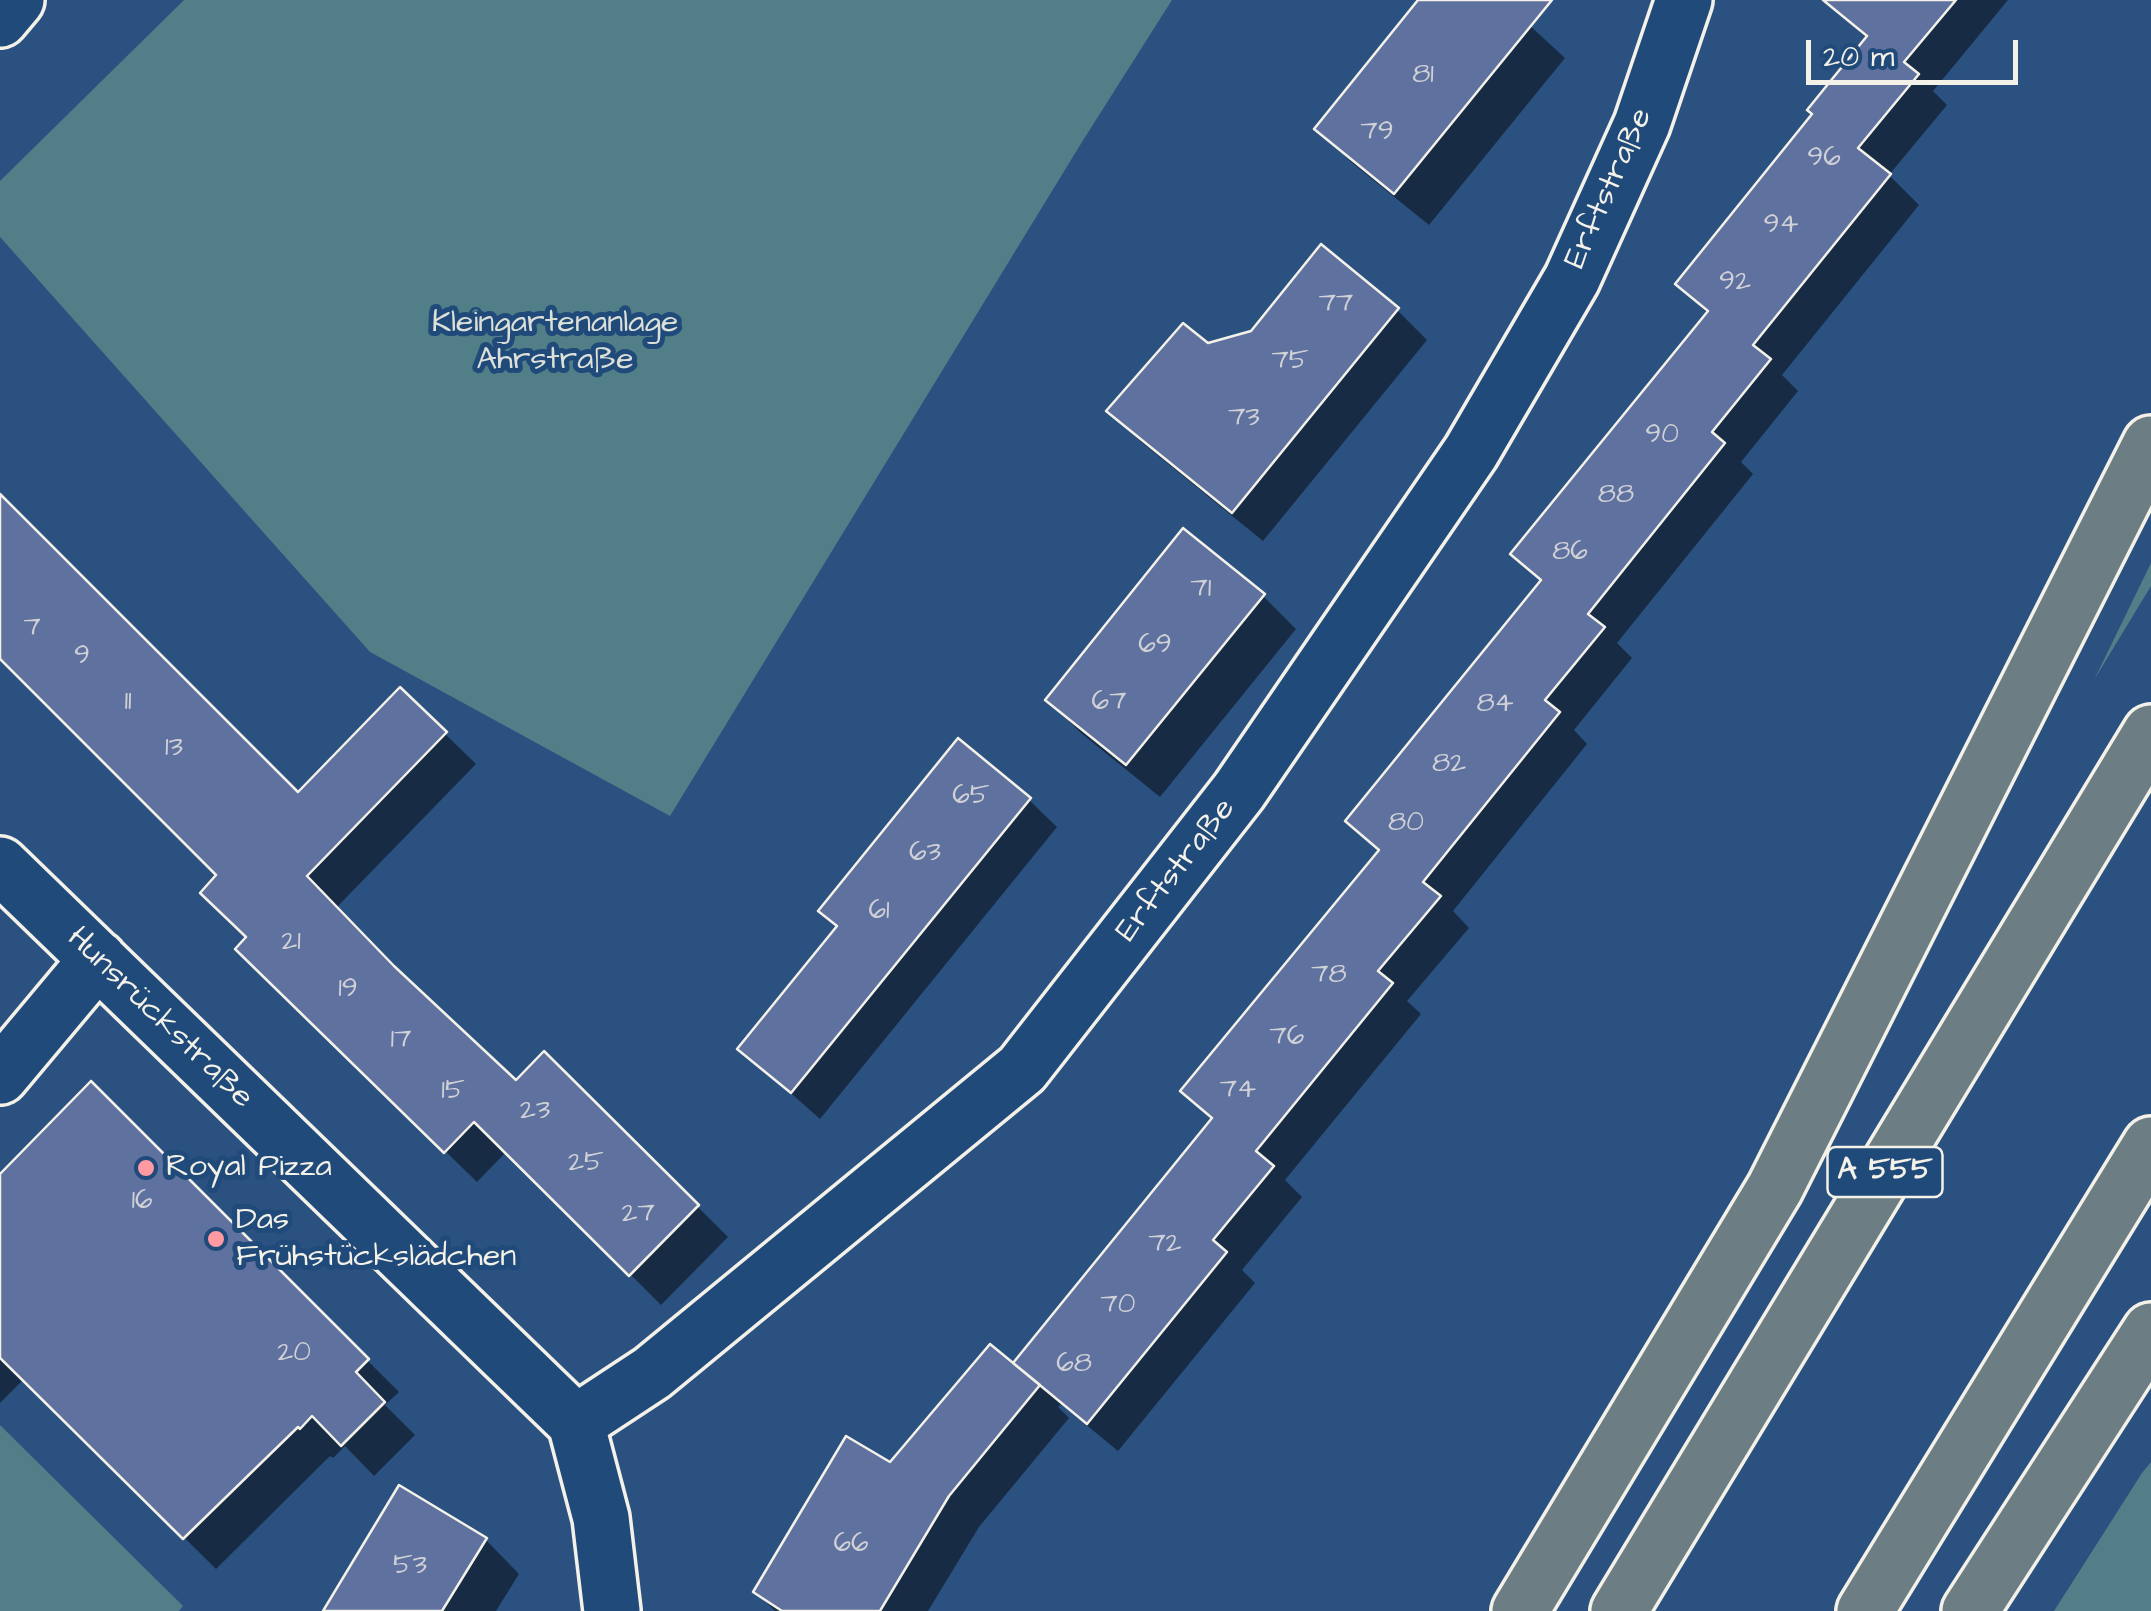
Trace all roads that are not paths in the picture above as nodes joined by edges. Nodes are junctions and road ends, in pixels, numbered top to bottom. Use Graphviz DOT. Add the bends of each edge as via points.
graph roads {
  1 [pos="16,0"];
  2 [pos="1684,0"];
  3 [pos="0,19"];
  4 [pos="2151,444"];
  5 [pos="2151,734"];
  6 [pos="0,864"];
  7 [pos="98,960"];
  8 [pos="0,1076"];
  9 [pos="2151,1145"];
  10 [pos="2151,1331"];
  11 [pos="576,1423"];
  12 [pos="612,1611"];
  13 [pos="1520,1611"];
  14 [pos="1618,1611"];
  15 [pos="1865,1611"];
  16 [pos="1970,1611"];
  1 -- 3 [label="street"];
  2 -- 11 [label="street, Erftstraße" via="1642,124 1572,279 1471,452 1239,791 1022,1069 652,1372"];
  4 -- 13 [label="highway" via="1775,1188"];
  5 -- 14 [label="highway, A 555"];
  6 -- 7 [label="street, Hunsrückstraße"];
  7 -- 8 [label="street"];
  7 -- 11 [label="street, Hunsrückstraße"];
  9 -- 15 [label="highway"];
  10 -- 16 [label="highway"];
  11 -- 12 [label="street" via="601,1518"];
}
